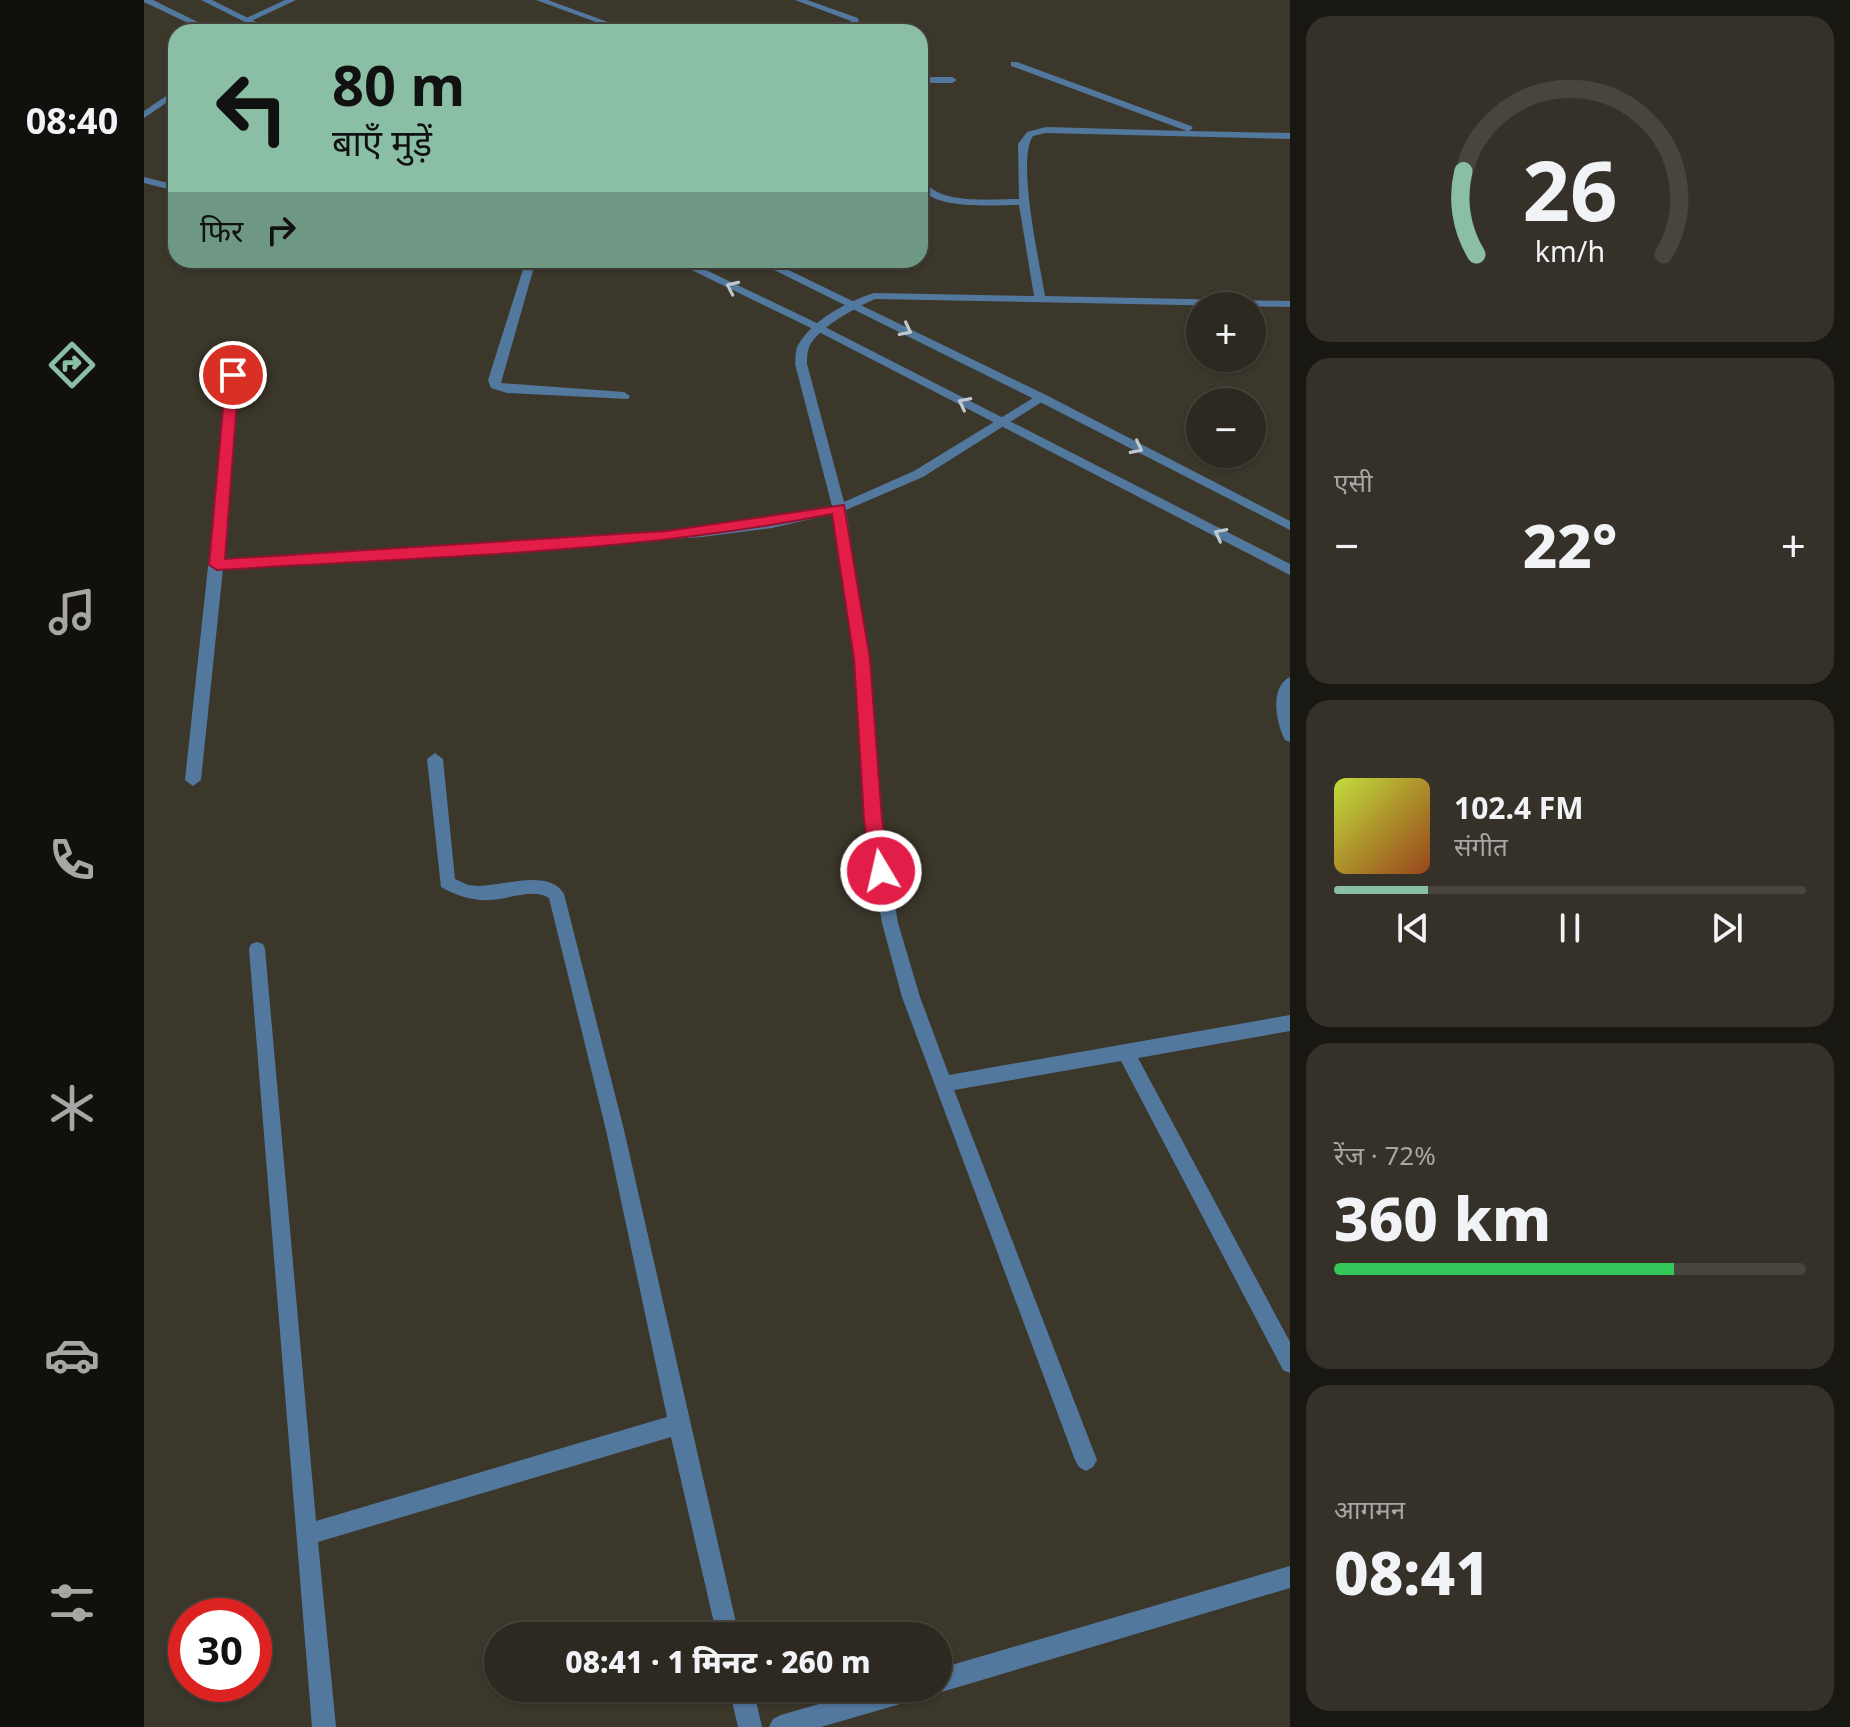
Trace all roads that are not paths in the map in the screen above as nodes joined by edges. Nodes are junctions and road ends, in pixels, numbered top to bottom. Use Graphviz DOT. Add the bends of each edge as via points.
graph roads {
  1 [pos="146,0"];
  2 [pos="205,0"];
  3 [pos="292,0"];
  4 [pos="540,0"];
  5 [pos="799,0"];
  6 [pos="246,20"];
  7 [pos="197,24"];
  8 [pos="255,24"];
  9 [pos="608,24"];
  10 [pos="855,24"];
  11 [pos="1014,64"];
  12 [pos="928,80"];
  13 [pos="952,80"];
  14 [pos="166,99"];
  15 [pos="144,115"];
  16 [pos="1201,133"];
  17 [pos="1290,136"];
  18 [pos="144,180"];
  19 [pos="168,186"];
  20 [pos="928,193"];
  21 [pos="1024,202"];
  22 [pos="529,268"];
  23 [pos="693,268"];
  24 [pos="776,268"];
  25 [pos="1040,299"];
  26 [pos="854,304"];
  27 [pos="1290,304"];
  28 [pos="819,328"];
  29 [pos="233,375"];
  30 [pos="624,396"];
  31 [pos="1042,398"];
  32 [pos="1002,423"];
  33 [pos="839,508"];
  34 [pos="1290,526"];
  35 [pos="217,565"];
  36 [pos="1290,570"];
  37 [pos="1290,682"];
  38 [pos="1290,736"];
  39 [pos="435,759"];
  40 [pos="193,780"];
  41 [pos="257,949"];
  42 [pos="1290,1023"];
  43 [pos="1126,1052"];
  44 [pos="943,1084"];
  45 [pos="1290,1363"];
  46 [pos="679,1424"];
  47 [pos="1086,1460"];
  48 [pos="306,1535"];
  49 [pos="1290,1577"];
  50 [pos="725,1622"];
  51 [pos="952,1677"];
  52 [pos="744,1702"];
  53 [pos="866,1702"];
  54 [pos="324,1727"];
  55 [pos="750,1727"];
  56 [pos="781,1727"];
  1 -- 7 [label="street"];
  2 -- 6 [label="street"];
  3 -- 6 [label="street"];
  4 -- 9 [label="street"];
  5 -- 10 [label="street"];
  6 -- 8 [label="street"];
  11 -- 16 [label="street"];
  12 -- 13 [label="street"];
  14 -- 15 [label="street"];
  16 -- 17 [label="street"];
  16 -- 21 [label="street" via="1030,134 1023,144"];
  18 -- 19 [label="street"];
  20 -- 21 [label="street" via="958,200"];
  21 -- 25 [label="street"];
  22 -- 30 [label="street" via="495,385"];
  28 -- 23 [label="street, one-way"];
  24 -- 26 [label="street"];
  25 -- 26 [label="street" via="901,295 874,296"];
  25 -- 27 [label="street"];
  26 -- 28 [label="street"];
  26 -- 31 [label="street, one-way"];
  32 -- 28 [label="street, one-way"];
  28 -- 33 [label="street" via="802,347 801,364"];
  29 -- 35 [label="street"];
  31 -- 32 [label="street"];
  31 -- 34 [label="street, one-way"];
  32 -- 33 [label="street" via="902,484"];
  36 -- 32 [label="street, one-way"];
  33 -- 35 [label="street" via="666,536"];
  33 -- 44 [label="street" via="862,659 873,819 890,923"];
  35 -- 40 [label="street"];
  37 -- 38 [label="street" via="1283,724"];
  39 -- 46 [label="street" via="447,882 470,894 537,887 556,894 615,1130"];
  41 -- 48 [label="street"];
  42 -- 43 [label="street"];
  43 -- 44 [label="street"];
  43 -- 45 [label="street"];
  44 -- 47 [label="street"];
  46 -- 48 [label="street"];
  46 -- 50 [label="street"];
  48 -- 54 [label="street"];
  49 -- 51 [label="street"];
  52 -- 55 [label="street"];
  53 -- 56 [label="street"];
}
